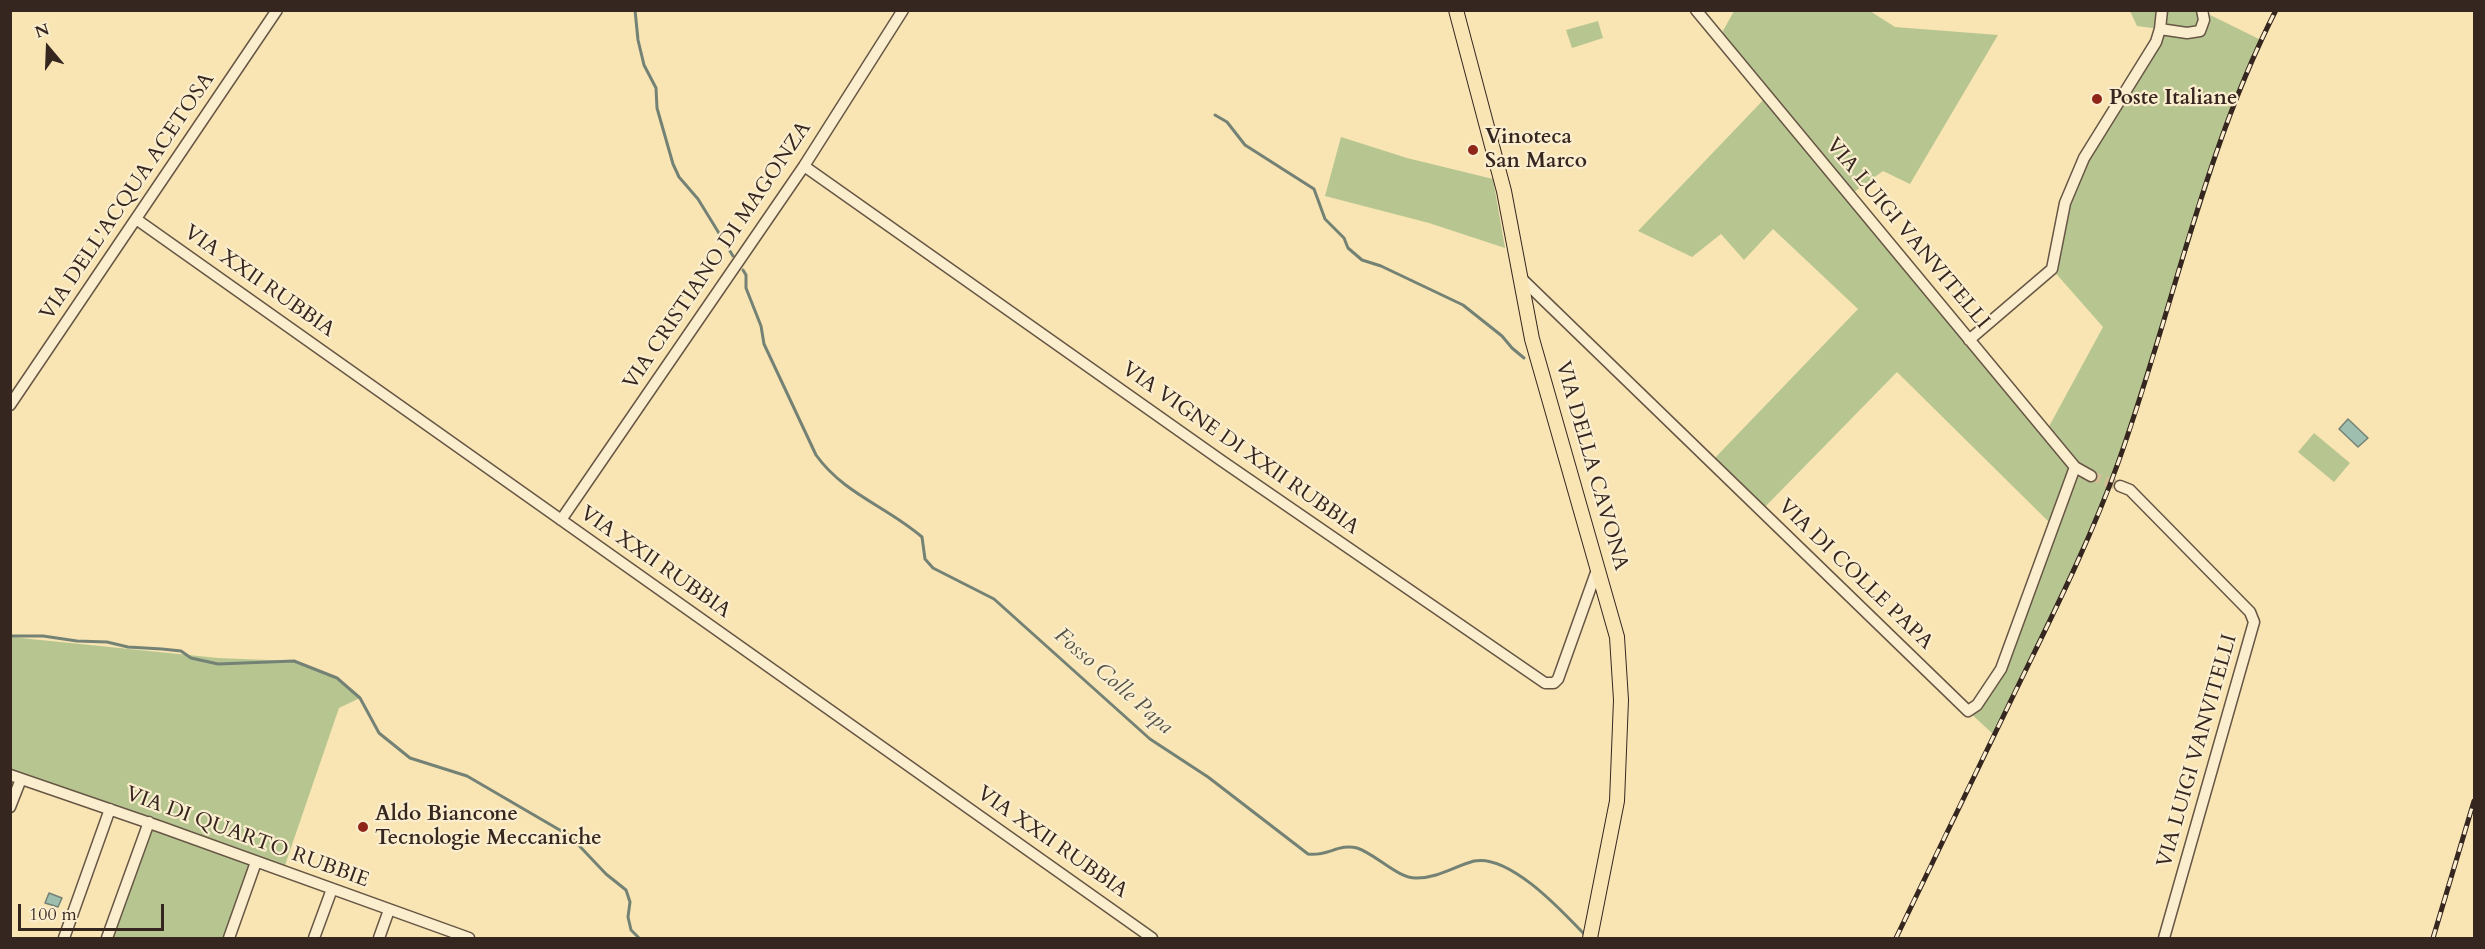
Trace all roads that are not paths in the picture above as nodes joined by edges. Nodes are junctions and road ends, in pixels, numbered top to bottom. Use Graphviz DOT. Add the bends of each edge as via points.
graph roads {
  1 [pos="278,10"];
  2 [pos="903,10"];
  3 [pos="1456,10"];
  4 [pos="1696,10"];
  5 [pos="2162,10"];
  6 [pos="2202,10"];
  7 [pos="2160,29"];
  8 [pos="804,166"];
  9 [pos="136,219"];
  10 [pos="1521,278"];
  11 [pos="1969,340"];
  12 [pos="10,405"];
  13 [pos="2075,466"];
  14 [pos="2091,476"];
  15 [pos="2120,486"];
  16 [pos="561,520"];
  17 [pos="1599,567"];
  18 [pos="16,777"];
  19 [pos="10,807"];
  20 [pos="110,809"];
  21 [pos="149,822"];
  22 [pos="256,862"];
  23 [pos="332,889"];
  24 [pos="389,910"];
  25 [pos="433,926"];
  26 [pos="1590,937"];
  27 [pos="64,939"];
  28 [pos="107,939"];
  29 [pos="229,939"];
  30 [pos="314,939"];
  31 [pos="380,939"];
  32 [pos="428,939"];
  33 [pos="469,939"];
  34 [pos="1152,939"];
  35 [pos="2164,939"];
  1 -- 9 [label="street, VIA DELL'ACQUA ACETOSA"];
  2 -- 8 [label="street, VIA CRISTIANO DI MAGONZA"];
  3 -- 10 [label="main road, VIA DELLA CAVONA" via="1504,191"];
  4 -- 11 [label="street, VIA LUIGI VANVITELLI"];
  5 -- 7 [label="street"];
  6 -- 7 [label="street" via="2200,31"];
  7 -- 11 [label="street" via="2156,42 2084,158 2065,203 2052,269"];
  8 -- 16 [label="street, VIA CRISTIANO DI MAGONZA"];
  8 -- 17 [label="street, VIA VIGNE DI XXII RUBBIA" via="1545,683 1558,679"];
  9 -- 12 [label="street, VIA DELL'ACQUA ACETOSA"];
  9 -- 16 [label="street, VIA XXII RUBBIA"];
  10 -- 13 [label="street, VIA DI COLLE PAPA" via="1968,711 1977,705 2001,669"];
  10 -- 17 [label="main road, VIA DELLA CAVONA" via="1532,339"];
  11 -- 13 [label="street, VIA LUIGI VANVITELLI"];
  13 -- 14 [label="street, VIA LUIGI VANVITELLI"];
  15 -- 35 [label="street, VIA LUIGI VANVITELLI" via="2130,490 2250,612 2254,622"];
  16 -- 34 [label="street, VIA XXII RUBBIA"];
  17 -- 26 [label="main road, VIA DELLA CAVONA" via="1617,637 1621,700 1617,801"];
  18 -- 19 [label="street"];
  18 -- 20 [label="street, VIA DI QUARTO RUBBIE"];
  20 -- 21 [label="street, VIA DI QUARTO RUBBIE"];
  20 -- 27 [label="street"];
  21 -- 22 [label="street, VIA DI QUARTO RUBBIE"];
  21 -- 28 [label="street"];
  22 -- 23 [label="street, VIA DI QUARTO RUBBIE"];
  22 -- 29 [label="street"];
  23 -- 24 [label="street, VIA DI QUARTO RUBBIE"];
  23 -- 30 [label="street"];
  24 -- 25 [label="street, VIA DI QUARTO RUBBIE"];
  24 -- 31 [label="street"];
  25 -- 32 [label="street"];
  25 -- 33 [label="street, VIA DI QUARTO RUBBIE"];
}
